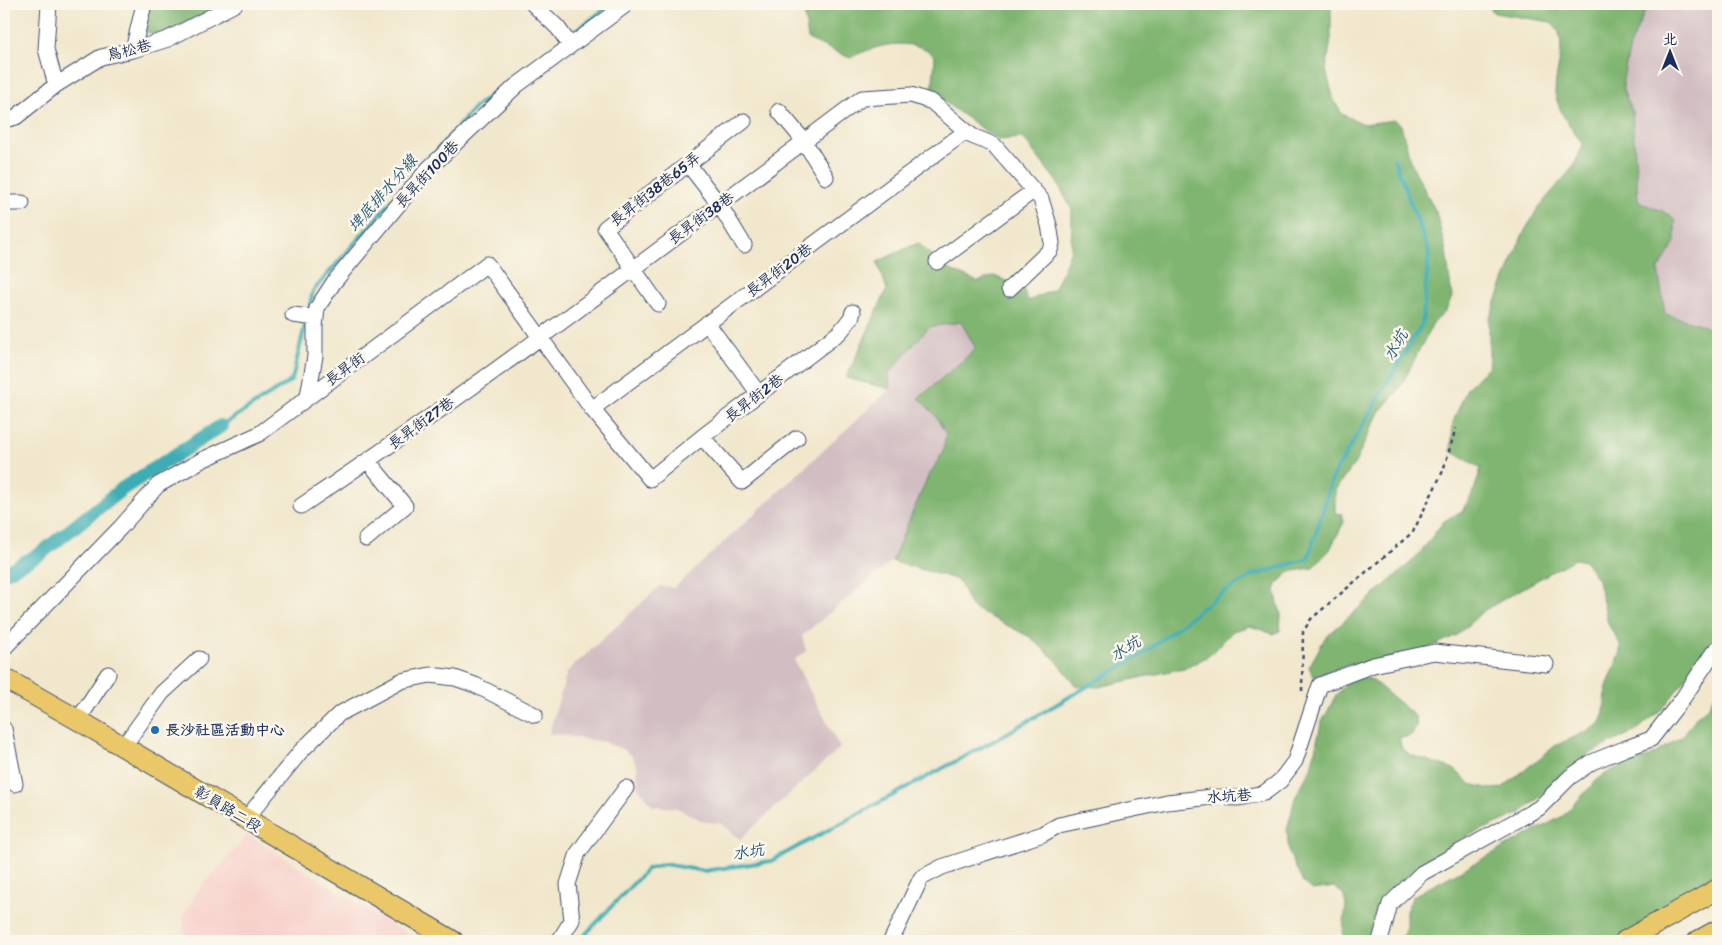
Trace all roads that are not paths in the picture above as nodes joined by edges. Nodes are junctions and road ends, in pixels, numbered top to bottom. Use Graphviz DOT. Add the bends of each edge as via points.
graph roads {
  1 [pos="49,4"];
  2 [pos="144,4"];
  3 [pos="235,4"];
  4 [pos="533,4"];
  5 [pos="627,4"];
  6 [pos="570,45"];
  7 [pos="133,50"];
  8 [pos="56,85"];
  9 [pos="779,111"];
  10 [pos="4,120"];
  11 [pos="744,121"];
  12 [pos="965,132"];
  13 [pos="804,142"];
  14 [pos="688,164"];
  15 [pos="826,177"];
  16 [pos="1033,191"];
  17 [pos="4,203"];
  18 [pos="22,203"];
  19 [pos="719,204"];
  20 [pos="744,245"];
  21 [pos="938,262"];
  22 [pos="634,268"];
  23 [pos="1008,288"];
  24 [pos="658,304"];
  25 [pos="853,312"];
  26 [pos="293,315"];
  27 [pos="316,318"];
  28 [pos="708,323"];
  29 [pos="539,337"];
  30 [pos="759,394"];
  31 [pos="308,396"];
  32 [pos="592,409"];
  33 [pos="702,437"];
  34 [pos="798,438"];
  35 [pos="368,460"];
  36 [pos="650,479"];
  37 [pos="301,506"];
  38 [pos="366,538"];
  39 [pos="4,648"];
  40 [pos="1718,648"];
  41 [pos="199,659"];
  42 [pos="1546,664"];
  43 [pos="108,674"];
  44 [pos="4,678"];
  45 [pos="535,715"];
  46 [pos="78,720"];
  47 [pos="4,729"];
  48 [pos="123,747"];
  49 [pos="15,784"];
  50 [pos="626,788"];
  51 [pos="246,820"];
  52 [pos="1718,889"];
  53 [pos="1718,904"];
  54 [pos="1718,930"];
  55 [pos="453,941"];
  56 [pos="559,941"];
  57 [pos="891,941"];
  58 [pos="1380,941"];
  59 [pos="1625,941"];
  60 [pos="1652,941"];
  61 [pos="1698,941"];
  1 -- 8 [label="lane" via="46,49"];
  2 -- 7 [label="lane"];
  3 -- 7 [label="lane, 鳥松巷" via="168,39"];
  4 -- 6 [label="lane"];
  5 -- 6 [label="lane, 長昇街100巷"];
  6 -- 27 [label="lane, 長昇街100巷" via="516,86 428,169 334,282 317,308"];
  7 -- 8 [label="lane, 鳥松巷" via="100,56"];
  8 -- 10 [label="lane, 鳥松巷" via="16,117"];
  9 -- 13 [label="lane"];
  11 -- 14 [label="lane, 長昇街38巷65弄"];
  12 -- 13 [label="lane, 長昇街38巷" via="932,102 912,95 862,98"];
  12 -- 16 [label="lane" via="994,145"];
  12 -- 28 [label="lane, 長昇街20巷"];
  13 -- 15 [label="lane"];
  13 -- 19 [label="lane, 長昇街38巷"];
  14 -- 19 [label="lane"];
  14 -- 22 [label="lane, 長昇街38巷65弄" via="605,228"];
  16 -- 21 [label="lane"];
  16 -- 23 [label="lane" via="1041,199 1052,243 1050,250"];
  17 -- 18 [label="lane"];
  19 -- 20 [label="lane"];
  19 -- 22 [label="lane, 長昇街38巷"];
  22 -- 24 [label="lane"];
  22 -- 29 [label="lane, 長昇街38巷"];
  25 -- 30 [label="lane, 長昇街2巷" via="840,332"];
  26 -- 27 [label="lane"];
  27 -- 31 [label="lane, 長昇街100巷" via="315,356"];
  28 -- 30 [label="lane"];
  28 -- 32 [label="lane, 長昇街20巷"];
  29 -- 31 [label="lane, 長昇街" via="487,264"];
  29 -- 32 [label="lane, 長昇街"];
  29 -- 35 [label="lane, 長昇街27巷"];
  30 -- 33 [label="lane, 長昇街2巷"];
  31 -- 39 [label="lane, 長昇街" via="259,434 158,485"];
  32 -- 36 [label="lane, 長昇街"];
  33 -- 34 [label="lane" via="742,482"];
  33 -- 36 [label="lane, 長昇街2巷"];
  35 -- 37 [label="lane, 長昇街27巷"];
  35 -- 38 [label="lane" via="405,506"];
  40 -- 58 [label="lane" via="1651,739 1592,762 1570,777 1539,808 1422,873 1390,904"];
  41 -- 48 [label="lane" via="162,692"];
  42 -- 57 [label="lane, 水坑巷" via="1434,652 1373,665 1320,685 1295,761 1280,781 1264,793 1238,798 1167,802 1059,825 1043,834 942,867 921,878"];
  43 -- 46 [label="lane"];
  44 -- 46 [label="main road, 彰員路二段"];
  45 -- 51 [label="lane" via="455,678 430,675 401,681 340,714 301,751"];
  46 -- 48 [label="main road, 彰員路二段"];
  47 -- 49 [label="lane"];
  48 -- 51 [label="main road, 彰員路二段"];
  50 -- 56 [label="lane" via="578,853 568,884 572,920"];
  51 -- 55 [label="main road, 彰員路二段"];
  52 -- 59 [label="main road"];
  53 -- 60 [label="main road"];
  54 -- 61 [label="main road"];
}
